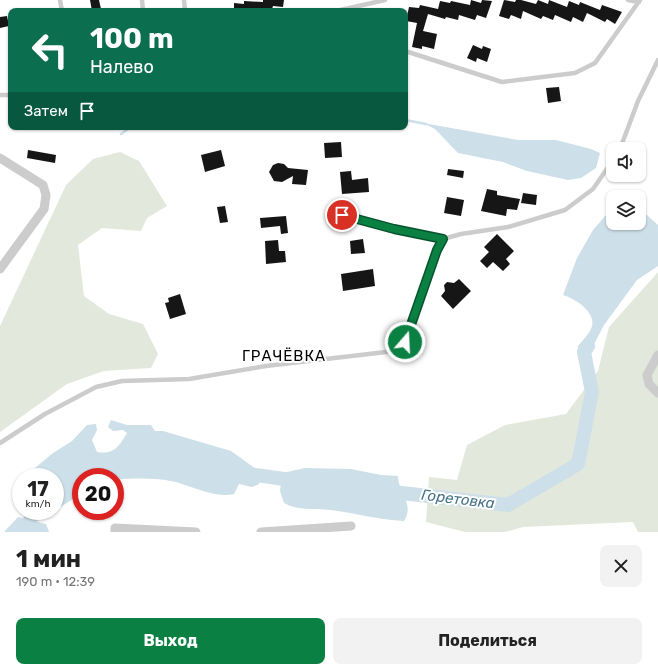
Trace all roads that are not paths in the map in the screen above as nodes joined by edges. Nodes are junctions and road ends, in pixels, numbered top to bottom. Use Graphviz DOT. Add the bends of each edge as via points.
graph roads {
  1 [pos="385,0"];
  2 [pos="628,0"];
  3 [pos="639,1"];
  4 [pos="349,8"];
  5 [pos="408,52"];
  6 [pos="658,60"];
  7 [pos="623,142"];
  8 [pos="0,158"];
  9 [pos="606,170"];
  10 [pos="329,211"];
  11 [pos="443,239"];
  12 [pos="0,269"];
  13 [pos="658,355"];
  14 [pos="658,393"];
  15 [pos="0,443"];
  16 [pos="351,526"];
  17 [pos="184,531"];
  18 [pos="115,532"];
  19 [pos="196,532"];
  20 [pos="261,532"];
  1 -- 4 [label="lane"];
  2 -- 3 [label="lane"];
  3 -- 5 [label="lane" via="595,63 575,73 502,82"];
  6 -- 7 [label="lane" via="638,101"];
  8 -- 12 [label="street" via="43,185 46,195 44,209"];
  9 -- 11 [label="lane" via="593,189 565,210 508,227"];
  10 -- 11 [label="lane"];
  11 -- 15 [label="lane" via="405,342 399,348 386,352 266,366 189,380 122,381 96,387 45,414"];
  13 -- 14 [label="street" via="647,375 649,384"];
  16 -- 20 [label="street"];
  17 -- 18 [label="street" via="115,528"];
  17 -- 19 [label="street"];
}
